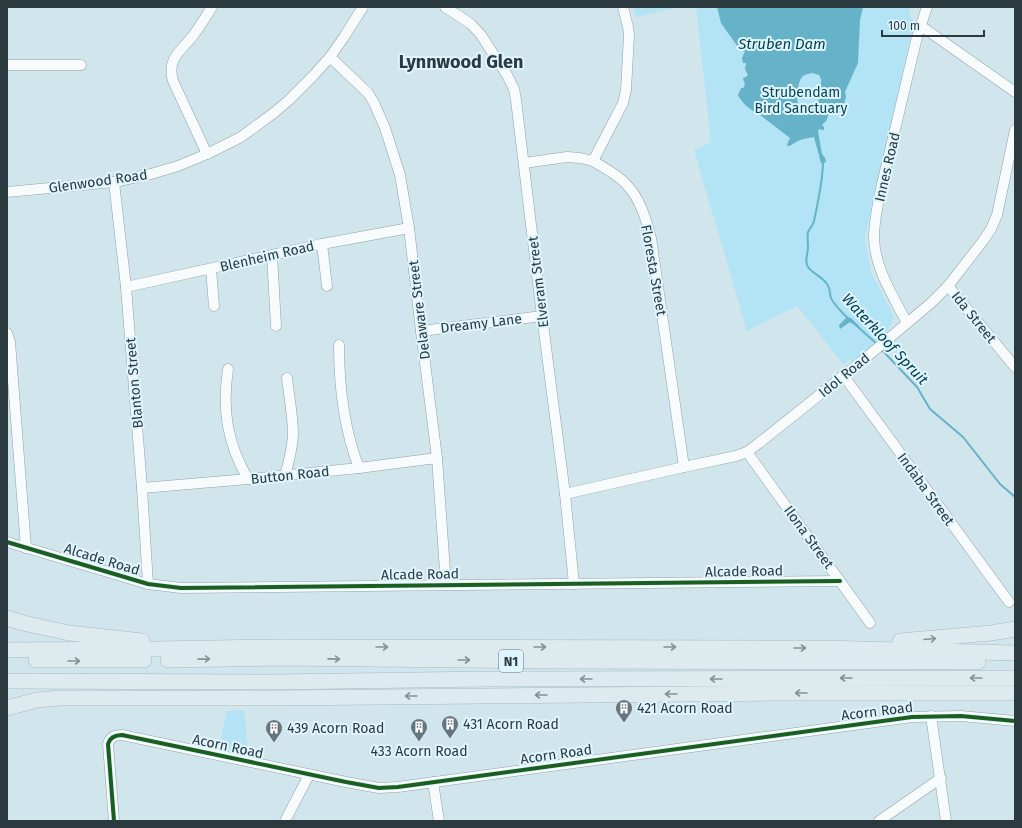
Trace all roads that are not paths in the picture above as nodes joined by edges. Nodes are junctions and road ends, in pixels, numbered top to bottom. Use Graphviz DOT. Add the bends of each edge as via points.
graph roads {
  1 [pos="212,7"];
  2 [pos="363,7"];
  3 [pos="445,7"];
  4 [pos="623,7"];
  5 [pos="927,7"];
  6 [pos="921,26"];
  7 [pos="330,57"];
  8 [pos="7,65"];
  9 [pos="81,65"];
  10 [pos="1015,92"];
  11 [pos="1015,130"];
  12 [pos="207,154"];
  13 [pos="593,161"];
  14 [pos="524,163"];
  15 [pos="114,182"];
  16 [pos="7,192"];
  17 [pos="409,228"];
  18 [pos="322,244"];
  19 [pos="272,255"];
  20 [pos="211,269"];
  21 [pos="327,286"];
  22 [pos="948,286"];
  23 [pos="126,287"];
  24 [pos="214,306"];
  25 [pos="542,316"];
  26 [pos="907,323"];
  27 [pos="276,326"];
  28 [pos="421,331"];
  29 [pos="7,333"];
  30 [pos="339,345"];
  31 [pos="1015,367"];
  32 [pos="228,369"];
  33 [pos="843,375"];
  34 [pos="287,378"];
  35 [pos="747,452"];
  36 [pos="437,458"];
  37 [pos="684,467"];
  38 [pos="359,468"];
  39 [pos="285,475"];
  40 [pos="248,479"];
  41 [pos="142,488"];
  42 [pos="565,494"];
  43 [pos="7,542"];
  44 [pos="26,548"];
  45 [pos="840,581"];
  46 [pos="148,584"];
  47 [pos="574,584"];
  48 [pos="446,585"];
  49 [pos="1009,602"];
  50 [pos="7,618"];
  51 [pos="870,623"];
  52 [pos="1015,629"];
  53 [pos="7,642"];
  54 [pos="279,647"];
  55 [pos="821,648"];
  56 [pos="7,650"];
  57 [pos="156,650"];
  58 [pos="1015,653"];
  59 [pos="7,660"];
  60 [pos="1015,662"];
  61 [pos="1015,678"];
  62 [pos="7,681"];
  63 [pos="7,685"];
  64 [pos="910,693"];
  65 [pos="1015,693"];
  66 [pos="180,698"];
  67 [pos="1015,702"];
  68 [pos="7,708"];
  69 [pos="932,716"];
  70 [pos="1015,721"];
  71 [pos="309,774"];
  72 [pos="940,778"];
  73 [pos="433,782"];
  74 [pos="114,821"];
  75 [pos="285,821"];
  76 [pos="439,821"];
  77 [pos="879,821"];
  78 [pos="946,821"];
  1 -- 12 [label="street" via="176,55 171,70 173,81"];
  2 -- 7 [label="street, Glenwood Road"];
  3 -- 14 [label="street, Elveram Street" via="477,30 507,75 514,89"];
  4 -- 13 [label="street" via="629,35 625,96 621,109"];
  5 -- 6 [label="street, Innes Road"];
  6 -- 10 [label="street"];
  6 -- 26 [label="street, Innes Road" via="883,180 875,228 876,249 882,274"];
  7 -- 12 [label="street, Glenwood Road" via="275,112 241,137"];
  7 -- 17 [label="street, Delaware Street" via="368,93 374,103 400,175"];
  8 -- 9 [label="street"];
  11 -- 22 [label="street, Idol Road" via="997,215 983,241"];
  12 -- 15 [label="street, Glenwood Road" via="178,166"];
  13 -- 14 [label="street" via="567,157"];
  13 -- 37 [label="street, Floresta Street" via="630,189 638,202 651,238"];
  14 -- 25 [label="street, Elveram Street"];
  15 -- 16 [label="street, Glenwood Road"];
  15 -- 23 [label="street, Blanton Street"];
  17 -- 18 [label="street, Blenheim Road"];
  17 -- 28 [label="street, Delaware Street"];
  18 -- 19 [label="street, Blenheim Road"];
  18 -- 21 [label="street"];
  19 -- 20 [label="street, Blenheim Road"];
  19 -- 27 [label="street"];
  20 -- 23 [label="street, Blenheim Road"];
  20 -- 24 [label="street"];
  22 -- 26 [label="street, Idol Road"];
  22 -- 31 [label="street, Ida Street"];
  23 -- 41 [label="street, Blanton Street"];
  25 -- 28 [label="street, Dreamy Lane"];
  25 -- 42 [label="street, Elveram Street"];
  26 -- 33 [label="street, Idol Road"];
  28 -- 36 [label="street, Delaware Street"];
  29 -- 44 [label="street" via="10,342"];
  30 -- 38 [label="street" via="342,400 353,453"];
  32 -- 40 [label="street" via="227,425 240,465"];
  33 -- 35 [label="street, Idol Road"];
  33 -- 49 [label="street, Indaba Street"];
  34 -- 39 [label="street" via="293,435"];
  35 -- 37 [label="street, Idol Road"];
  35 -- 45 [label="street, Ilona Street"];
  36 -- 38 [label="street, Button Road"];
  36 -- 48 [label="street, Delaware Street"];
  37 -- 42 [label="street, Idol Road"];
  38 -- 39 [label="street, Button Road"];
  39 -- 40 [label="street, Button Road"];
  40 -- 41 [label="street, Button Road"];
  41 -- 46 [label="street, Blanton Street"];
  42 -- 47 [label="street, Elveram Street"];
  43 -- 44 [label="street, Alcade Road"];
  44 -- 46 [label="street, Alcade Road"];
  45 -- 47 [label="street, Alcade Road"];
  45 -- 51 [label="street, Ilona Street"];
  46 -- 48 [label="street, Alcade Road" via="181,588"];
  47 -- 48 [label="street, Alcade Road"];
  50 -- 54 [label="highway" via="69,633 103,637 160,643"];
  55 -- 52 [label="highway, one-way"];
  53 -- 57 [label="highway"];
  54 -- 55 [label="highway, one-way"];
  54 -- 57 [label="highway"];
  55 -- 58 [label="highway"];
  56 -- 57 [label="highway"];
  59 -- 60 [label="highway, N1, one-way" via="278,658"];
  61 -- 62 [label="highway, N1, one-way"];
  63 -- 66 [label="highway"];
  64 -- 65 [label="highway"];
  64 -- 66 [label="highway, one-way"];
  64 -- 67 [label="highway" via="940,699"];
  66 -- 68 [label="highway" via="60,698 37,700"];
  69 -- 70 [label="street, Acorn Road"];
  69 -- 72 [label="street"];
  69 -- 73 [label="street, Acorn Road"];
  71 -- 73 [label="street, Acorn Road" via="378,788"];
  71 -- 74 [label="street, Acorn Road" via="118,735 108,744"];
  71 -- 75 [label="street"];
  72 -- 77 [label="street"];
  72 -- 78 [label="street"];
  73 -- 76 [label="street"];
}
